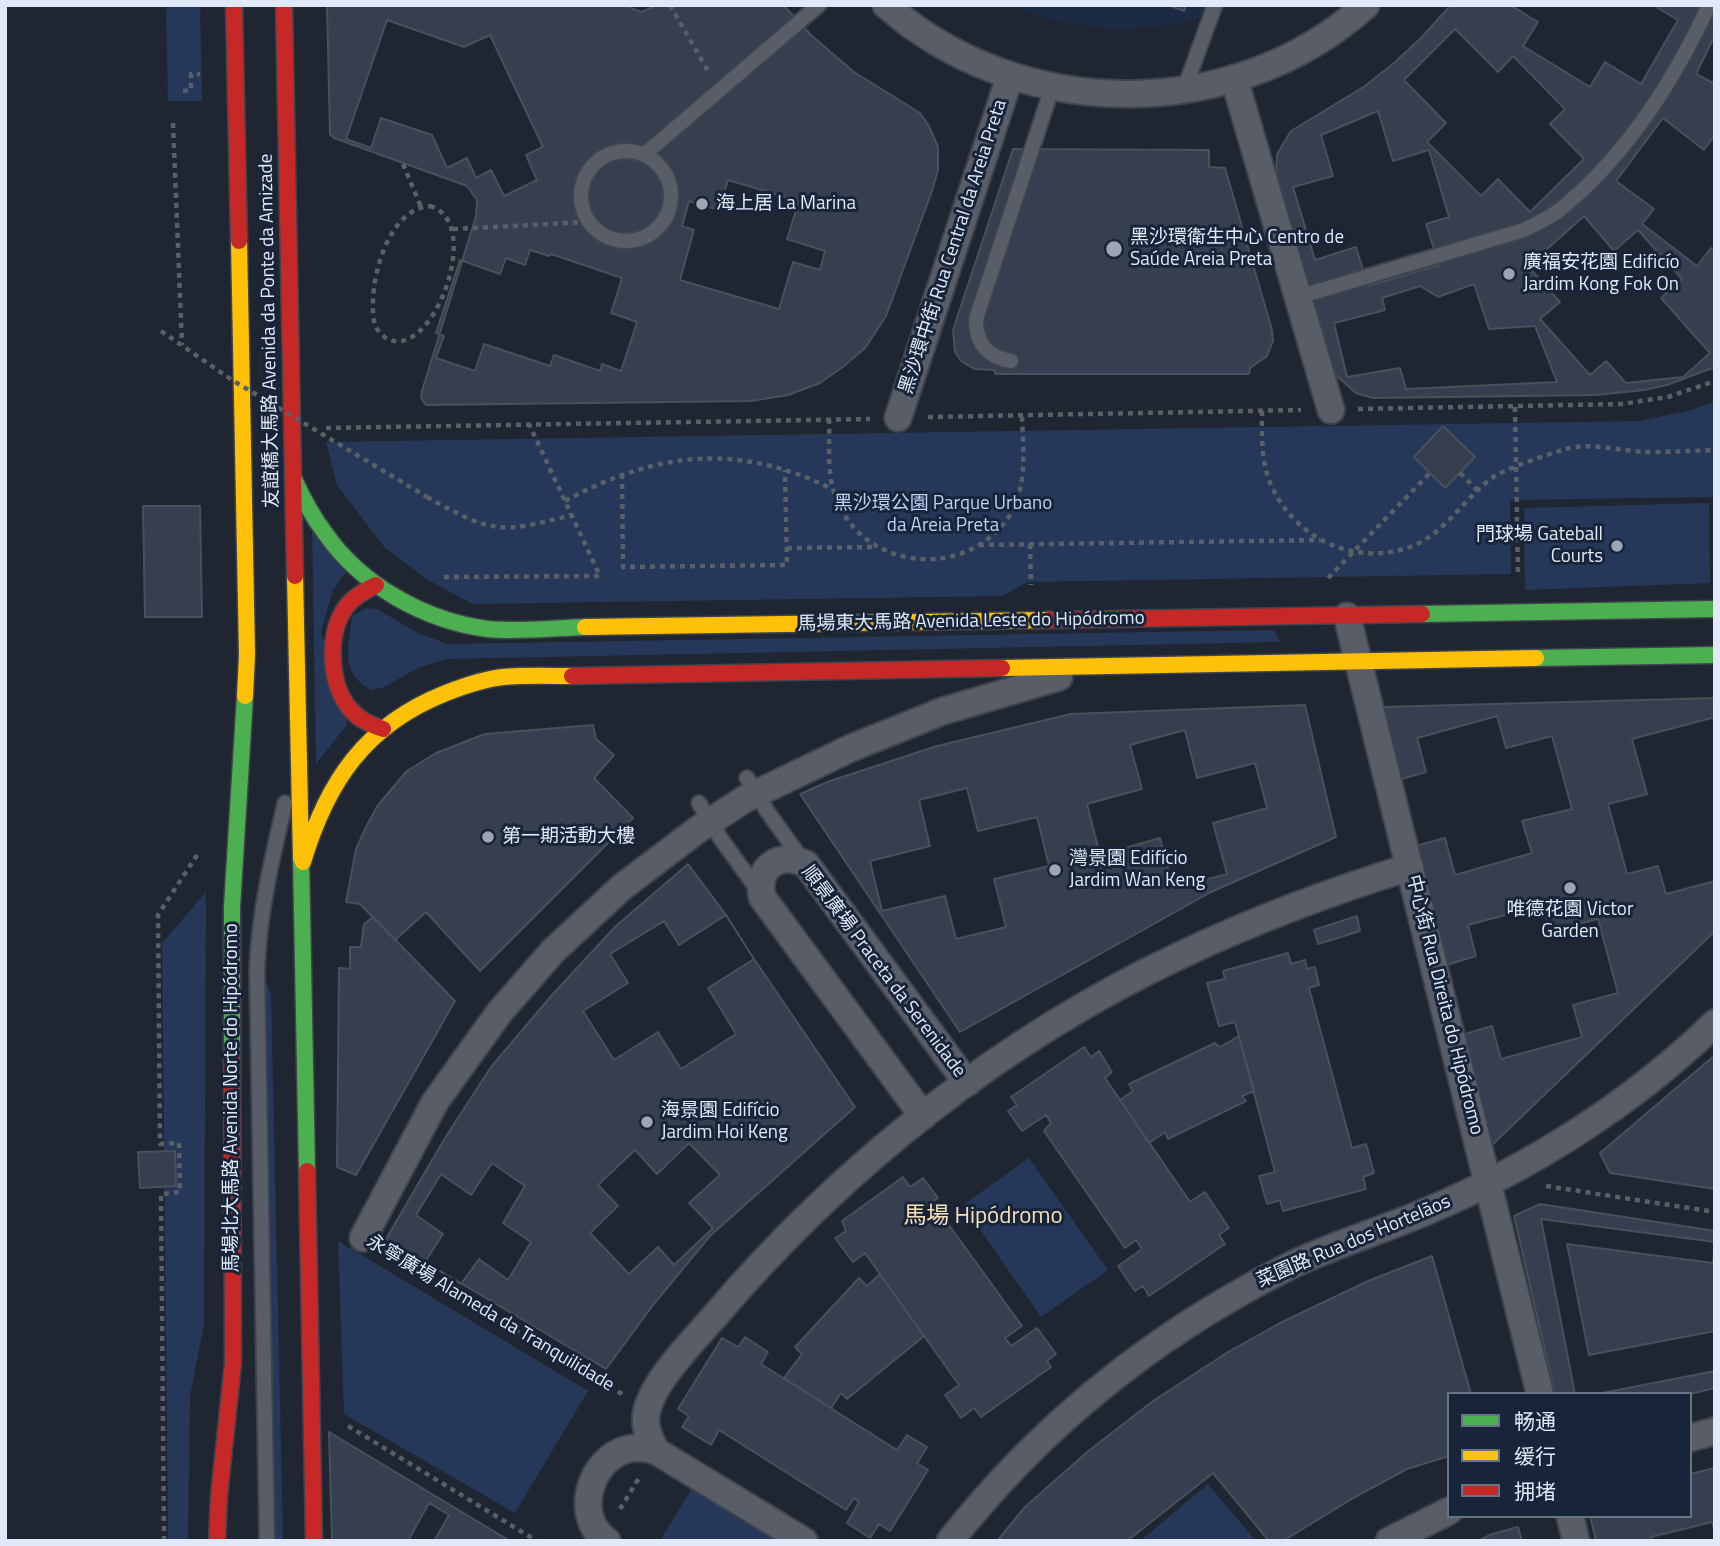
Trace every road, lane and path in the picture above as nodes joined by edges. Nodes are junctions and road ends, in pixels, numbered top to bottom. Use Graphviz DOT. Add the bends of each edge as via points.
graph roads {
  1 [pos="234,5"];
  2 [pos="284,5"];
  3 [pos="670,5"];
  4 [pos="819,5"];
  5 [pos="886,5"];
  6 [pos="1215,5"];
  7 [pos="1709,5"];
  8 [pos="1358,7"];
  9 [pos="198,74"];
  10 [pos="1010,76"];
  11 [pos="1234,78"];
  12 [pos="1052,88"];
  13 [pos="720,89"];
  14 [pos="1184,90"];
  15 [pos="183,91"];
  16 [pos="173,123"];
  17 [pos="645,154"];
  18 [pos="403,164"];
  19 [pos="421,207"];
  20 [pos="589,222"];
  21 [pos="453,229"];
  22 [pos="1298,296"];
  23 [pos="161,331"];
  24 [pos="182,345"];
  25 [pos="1011,361"];
  26 [pos="1715,381"];
  27 [pos="1515,407"];
  28 [pos="1331,410"];
  29 [pos="1262,411"];
  30 [pos="898,418"];
  31 [pos="829,419"];
  32 [pos="809,420"];
  33 [pos="529,424"];
  34 [pos="292,428"];
  35 [pos="1715,450"];
  36 [pos="1516,467"];
  37 [pos="785,470"];
  38 [pos="1430,473"];
  39 [pos="1460,473"];
  40 [pos="622,474"];
  41 [pos="293,477"];
  42 [pos="833,489"];
  43 [pos="1478,491"];
  44 [pos="565,501"];
  45 [pos="571,514"];
  46 [pos="1321,540"];
  47 [pos="978,545"];
  48 [pos="879,547"];
  49 [pos="787,548"];
  50 [pos="1354,551"];
  51 [pos="1518,575"];
  52 [pos="439,577"];
  53 [pos="1327,579"];
  54 [pos="376,585"];
  55 [pos="1715,609"];
  56 [pos="1347,616"];
  57 [pos="247,655"];
  58 [pos="1715,655"];
  59 [pos="1359,660"];
  60 [pos="1098,665"];
  61 [pos="383,729"];
  62 [pos="299,744"];
  63 [pos="752,786"];
  64 [pos="711,813"];
  65 [pos="201,849"];
  66 [pos="806,864"];
  67 [pos="1410,867"];
  68 [pos="301,870"];
  69 [pos="762,897"];
  70 [pos="1715,1023"];
  71 [pos="967,1083"];
  72 [pos="923,1116"];
  73 [pos="1492,1180"];
  74 [pos="1715,1212"];
  75 [pos="363,1238"];
  76 [pos="1540,1392"];
  77 [pos="311,1404"];
  78 [pos="647,1409"];
  79 [pos="1715,1431"];
  80 [pos="1692,1437"];
  81 [pos="656,1451"];
  82 [pos="223,1455"];
  83 [pos="1447,1512"];
  84 [pos="1570,1518"];
  85 [pos="164,1541"];
  86 [pos="207,1541"];
  87 [pos="217,1541"];
  88 [pos="267,1541"];
  89 [pos="314,1541"];
  90 [pos="537,1541"];
  91 [pos="607,1541"];
  92 [pos="804,1541"];
  93 [pos="950,1541"];
  94 [pos="1389,1541"];
  95 [pos="1576,1541"];
  1 -- 57 [label="main road, 友誼橋大馬路 Avenida da Ponte da Amizade"];
  2 -- 34 [label="main road, 友誼橋大馬路 Avenida da Ponte da Amizade"];
  3 -- 13 [label="path"];
  4 -- 13 [label="lane"];
  5 -- 10 [label="street, 黑沙環中街 Rua Central da Areia Preta" via="946,48"];
  6 -- 14 [label="lane"];
  7 -- 22 [label="lane" via="1681,62 1645,118 1588,184 1555,213 1524,230"];
  8 -- 11 [label="street, 黑沙環中街 Rua Central da Areia Preta" via="1315,42"];
  9 -- 15 [label="path" via="191,74 191,90"];
  10 -- 12 [label="street, 黑沙環中街 Rua Central da Areia Preta"];
  10 -- 30 [label="street, 黑沙環中街 Rua Central da Areia Preta"];
  11 -- 14 [label="street, 黑沙環中街 Rua Central da Areia Preta"];
  11 -- 22 [label="street"];
  12 -- 14 [label="street, 黑沙環中街 Rua Central da Areia Preta" via="1117,95"];
  12 -- 25 [label="lane" via="976,319 980,343 988,353"];
  13 -- 17 [label="lane"];
  16 -- 24 [label="path"];
  17 -- 20 [label="lane" via="616,151 591,167 581,194"];
  17 -- 20 [label="lane" via="667,175 671,190 671,205 661,225 643,239 628,242 599,233"];
  18 -- 19 [label="path"];
  19 -- 21 [label="path" via="438,208"];
  19 -- 21 [label="path" via="407,215 385,244 373,281 374,322 383,336 399,342 415,336 440,303 452,267"];
  20 -- 21 [label="path"];
  22 -- 28 [label="street"];
  23 -- 24 [label="path, bridge"];
  24 -- 45 [label="path, bridge" via="232,380 466,519 503,529"];
  26 -- 27 [label="path" via="1646,401"];
  27 -- 28 [label="path"];
  27 -- 36 [label="path"];
  28 -- 29 [label="path"];
  29 -- 46 [label="path" via="1268,478 1283,509"];
  29 -- 47 [label="path" via="1024,415 1021,484 1010,514"];
  31 -- 42 [label="path"];
  32 -- 33 [label="path"];
  33 -- 34 [label="path"];
  33 -- 44 [label="path"];
  34 -- 41 [label="main road, 友誼橋大馬路 Avenida da Ponte da Amizade"];
  35 -- 36 [label="path" via="1569,448"];
  36 -- 43 [label="path" via="1493,476"];
  36 -- 51 [label="path"];
  37 -- 40 [label="path" via="727,458 641,467"];
  37 -- 42 [label="path"];
  37 -- 49 [label="path"];
  38 -- 50 [label="path"];
  39 -- 43 [label="path"];
  40 -- 44 [label="path"];
  40 -- 49 [label="path" via="623,567 787,565"];
  41 -- 54 [label="main road, 馬場東大馬路 Avenida Leste do Hipódromo" via="331,544"];
  41 -- 62 [label="main road, 友誼橋大馬路 Avenida da Ponte da Amizade"];
  42 -- 48 [label="path" via="847,519"];
  43 -- 50 [label="path" via="1438,532 1407,548 1373,554"];
  44 -- 45 [label="path"];
  45 -- 52 [label="path" via="600,576"];
  46 -- 47 [label="path"];
  46 -- 50 [label="path"];
  47 -- 48 [label="path" via="961,555 930,561 898,556"];
  48 -- 49 [label="path"];
  50 -- 53 [label="path"];
  54 -- 56 [label="main road, 馬場東大馬路 Avenida Leste do Hipódromo" via="429,615 469,626 510,630"];
  54 -- 61 [label="main road" via="356,595 338,619 333,639 334,676 350,711"];
  55 -- 56 [label="main road, 馬場東大馬路 Avenida Leste do Hipódromo"];
  56 -- 59 [label="street, 中心街 Rua Direita do Hipódromo"];
  57 -- 82 [label="main road, 馬場北大馬路 Avenida Norte do Hipódromo" via="232,907 233,1363"];
  58 -- 59 [label="main road"];
  59 -- 60 [label="main road"];
  59 -- 67 [label="street, 中心街 Rua Direita do Hipódromo"];
  60 -- 61 [label="main road" via="519,675 446,691"];
  60 -- 63 [label="street" via="943,711"];
  61 -- 68 [label="main road" via="334,784 317,817"];
  62 -- 68 [label="main road"];
  62 -- 88 [label="lane" via="266,883 257,970"];
  63 -- 64 [label="street"];
  63 -- 66 [label="lane"];
  64 -- 69 [label="lane"];
  64 -- 75 [label="street" via="553,951 499,1013 435,1102"];
  65 -- 85 [label="path" via="158,915 160,1144 179,1143 180,1192 161,1194"];
  66 -- 69 [label="street, 順景廣場 Praceta da Serenidade" via="789,859 772,864 762,879"];
  66 -- 71 [label="street, 順景廣場 Praceta da Serenidade"];
  67 -- 71 [label="street" via="1294,906 1182,954 1075,1012"];
  67 -- 73 [label="street, 中心街 Rua Direita do Hipódromo"];
  68 -- 77 [label="main road"];
  69 -- 72 [label="street"];
  70 -- 73 [label="street, 菜園路 Rua dos Hortelãos" via="1638,1089"];
  71 -- 72 [label="street"];
  72 -- 78 [label="street" via="831,1195 753,1273 666,1375"];
  73 -- 74 [label="path"];
  73 -- 76 [label="street, 中心街 Rua Direita do Hipódromo"];
  73 -- 93 [label="street, 菜園路 Rua dos Hortelãos" via="1424,1213 1280,1270 1147,1351 1028,1452"];
  75 -- 78 [label="path, 永寧廣場 Alameda da Tranquilidade"];
  77 -- 89 [label="main road"];
  77 -- 90 [label="path"];
  78 -- 81 [label="street" via="646,1427"];
  79 -- 80 [label="street"];
  81 -- 91 [label="street" via="641,1447 613,1456 591,1486 588,1515"];
  81 -- 92 [label="street"];
  82 -- 86 [label="main road"];
  82 -- 87 [label="main road, 馬場北大馬路 Avenida Norte do Hipódromo"];
  83 -- 94 [label="street"];
  84 -- 95 [label="street"];
}
